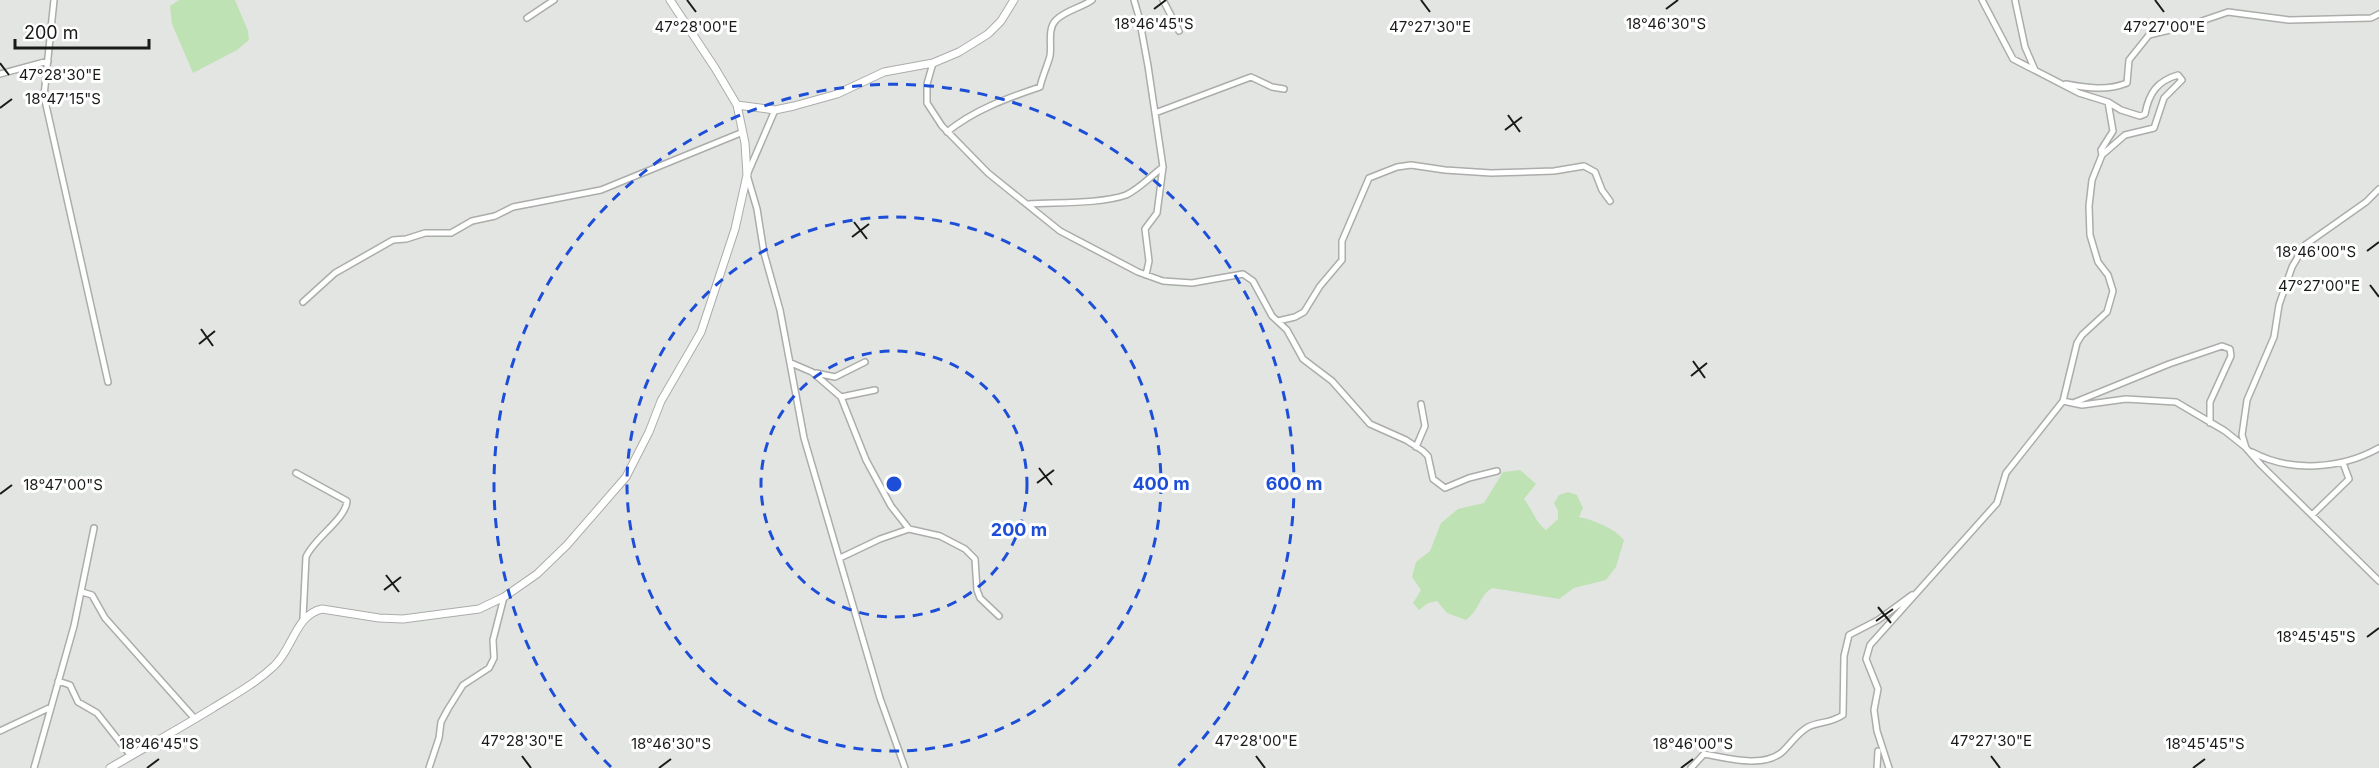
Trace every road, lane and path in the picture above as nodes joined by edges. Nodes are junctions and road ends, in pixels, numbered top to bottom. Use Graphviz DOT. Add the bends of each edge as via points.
graph roads {
  1 [pos="54,0"];
  2 [pos="554,0"];
  3 [pos="670,0"];
  4 [pos="1014,0"];
  5 [pos="1092,0"];
  6 [pos="1134,0"];
  7 [pos="1163,0"];
  8 [pos="1982,0"];
  9 [pos="2015,0"];
  10 [pos="2379,14"];
  11 [pos="527,18"];
  12 [pos="1179,31"];
  13 [pos="48,61"];
  14 [pos="933,63"];
  15 [pos="2036,70"];
  16 [pos="0,74"];
  17 [pos="2062,84"];
  18 [pos="1284,89"];
  19 [pos="2108,102"];
  20 [pos="737,105"];
  21 [pos="775,110"];
  22 [pos="1155,113"];
  23 [pos="743,132"];
  24 [pos="947,132"];
  25 [pos="2102,155"];
  26 [pos="1163,167"];
  27 [pos="747,175"];
  28 [pos="2379,189"];
  29 [pos="1610,201"];
  30 [pos="1028,204"];
  31 [pos="1146,275"];
  32 [pos="303,302"];
  33 [pos="1278,321"];
  34 [pos="865,362"];
  35 [pos="791,363"];
  36 [pos="812,372"];
  37 [pos="108,382"];
  38 [pos="875,390"];
  39 [pos="841,397"];
  40 [pos="2063,401"];
  41 [pos="1421,404"];
  42 [pos="2070,404"];
  43 [pos="2210,423"];
  44 [pos="1416,447"];
  45 [pos="2246,448"];
  46 [pos="2379,448"];
  47 [pos="2343,463"];
  48 [pos="1497,471"];
  49 [pos="296,472"];
  50 [pos="2312,515"];
  51 [pos="94,528"];
  52 [pos="909,529"];
  53 [pos="840,558"];
  54 [pos="2379,581"];
  55 [pos="1920,589"];
  56 [pos="82,592"];
  57 [pos="504,597"];
  58 [pos="999,616"];
  59 [pos="303,618"];
  60 [pos="58,681"];
  61 [pos="51,707"];
  62 [pos="195,719"];
  63 [pos="0,731"];
  64 [pos="1878,751"];
  65 [pos="131,756"];
  66 [pos="34,768"];
  67 [pos="110,768"];
  68 [pos="429,768"];
  69 [pos="905,768"];
  70 [pos="1691,768"];
  71 [pos="1877,768"];
  72 [pos="1889,768"];
  1 -- 13 [label="street"];
  2 -- 11 [label="street"];
  3 -- 20 [label="street"];
  4 -- 14 [label="street" via="987,34"];
  5 -- 24 [label="street" via="1053,22 1050,55 1040,87 962,119"];
  6 -- 22 [label="street"];
  7 -- 12 [label="street"];
  8 -- 15 [label="street" via="2013,59"];
  9 -- 15 [label="street" via="2025,47"];
  10 -- 17 [label="street" via="2371,18 2289,20 2229,12 2149,35 2129,60 2127,83 2094,89"];
  13 -- 16 [label="street"];
  13 -- 37 [label="street" via="44,96"];
  14 -- 21 [label="street" via="884,72 837,94"];
  14 -- 24 [label="street" via="927,103"];
  15 -- 17 [label="street"];
  17 -- 19 [label="street"];
  18 -- 22 [label="street" via="1251,77"];
  19 -- 25 [label="street" via="2114,130 2101,150"];
  19 -- 25 [label="street" via="2140,116 2145,114 2148,99 2157,86 2178,75 2182,80 2164,98 2154,128 2125,135"];
  20 -- 21 [label="street"];
  20 -- 23 [label="street"];
  21 -- 27 [label="street"];
  22 -- 26 [label="street"];
  23 -- 27 [label="street"];
  23 -- 32 [label="street" via="601,190 513,207 451,233 424,233 393,240 335,273"];
  24 -- 30 [label="street" via="988,173"];
  25 -- 40 [label="street" via="2092,180 2090,235 2113,291 2107,312 2077,344"];
  26 -- 30 [label="street" via="1124,196"];
  26 -- 31 [label="street" via="1156,213 1145,229 1149,261"];
  27 -- 35 [label="street"];
  27 -- 57 [label="street" via="735,229 700,332 661,401 626,477 544,567"];
  28 -- 45 [label="street" via="2305,245 2292,267 2279,305 2274,337 2247,400 2242,435"];
  29 -- 33 [label="street" via="1595,172 1584,166 1491,173 1411,165 1383,172 1369,178 1342,241 1342,260 1304,312"];
  30 -- 31 [label="street" via="1060,231"];
  31 -- 33 [label="street" via="1192,283 1243,274 1253,281"];
  33 -- 44 [label="street" via="1303,359 1332,381 1370,424"];
  34 -- 36 [label="street" via="836,377"];
  35 -- 36 [label="street"];
  35 -- 53 [label="street" via="804,438"];
  36 -- 39 [label="street"];
  38 -- 39 [label="street"];
  39 -- 52 [label="street" via="866,460 891,506"];
  40 -- 42 [label="street"];
  40 -- 55 [label="street" via="2006,473 1997,503"];
  41 -- 44 [label="street" via="1425,426"];
  42 -- 43 [label="street" via="2126,399 2176,402"];
  42 -- 43 [label="street" via="2222,346 2230,349 2231,356 2210,402"];
  43 -- 45 [label="street"];
  44 -- 48 [label="street" via="1428,456 1433,479 1444,488"];
  45 -- 47 [label="street" via="2297,465"];
  45 -- 50 [label="street"];
  46 -- 47 [label="street"];
  47 -- 50 [label="street" via="2349,479"];
  49 -- 59 [label="street" via="347,501 343,512 309,548"];
  50 -- 54 [label="street"];
  51 -- 56 [label="street"];
  52 -- 53 [label="street"];
  52 -- 58 [label="street" via="940,536 965,549 975,560 980,598"];
  53 -- 69 [label="street" via="880,698"];
  55 -- 70 [label="street" via="1878,620 1849,635 1844,656 1843,715 1832,722 1810,726 1764,762 1704,754"];
  55 -- 72 [label="street" via="1870,645 1866,659 1878,689 1874,710"];
  56 -- 60 [label="street"];
  56 -- 62 [label="street" via="92,596 105,618"];
  57 -- 59 [label="street" via="479,609 403,619 322,609"];
  57 -- 68 [label="street" via="493,640 494,658 489,668 463,685 448,709"];
  59 -- 62 [label="street" via="276,665"];
  60 -- 61 [label="street"];
  60 -- 65 [label="street" via="70,685 78,702 97,713"];
  61 -- 63 [label="street"];
  61 -- 66 [label="street"];
  62 -- 65 [label="street"];
  64 -- 71 [label="street"];
  65 -- 67 [label="street"];
}
